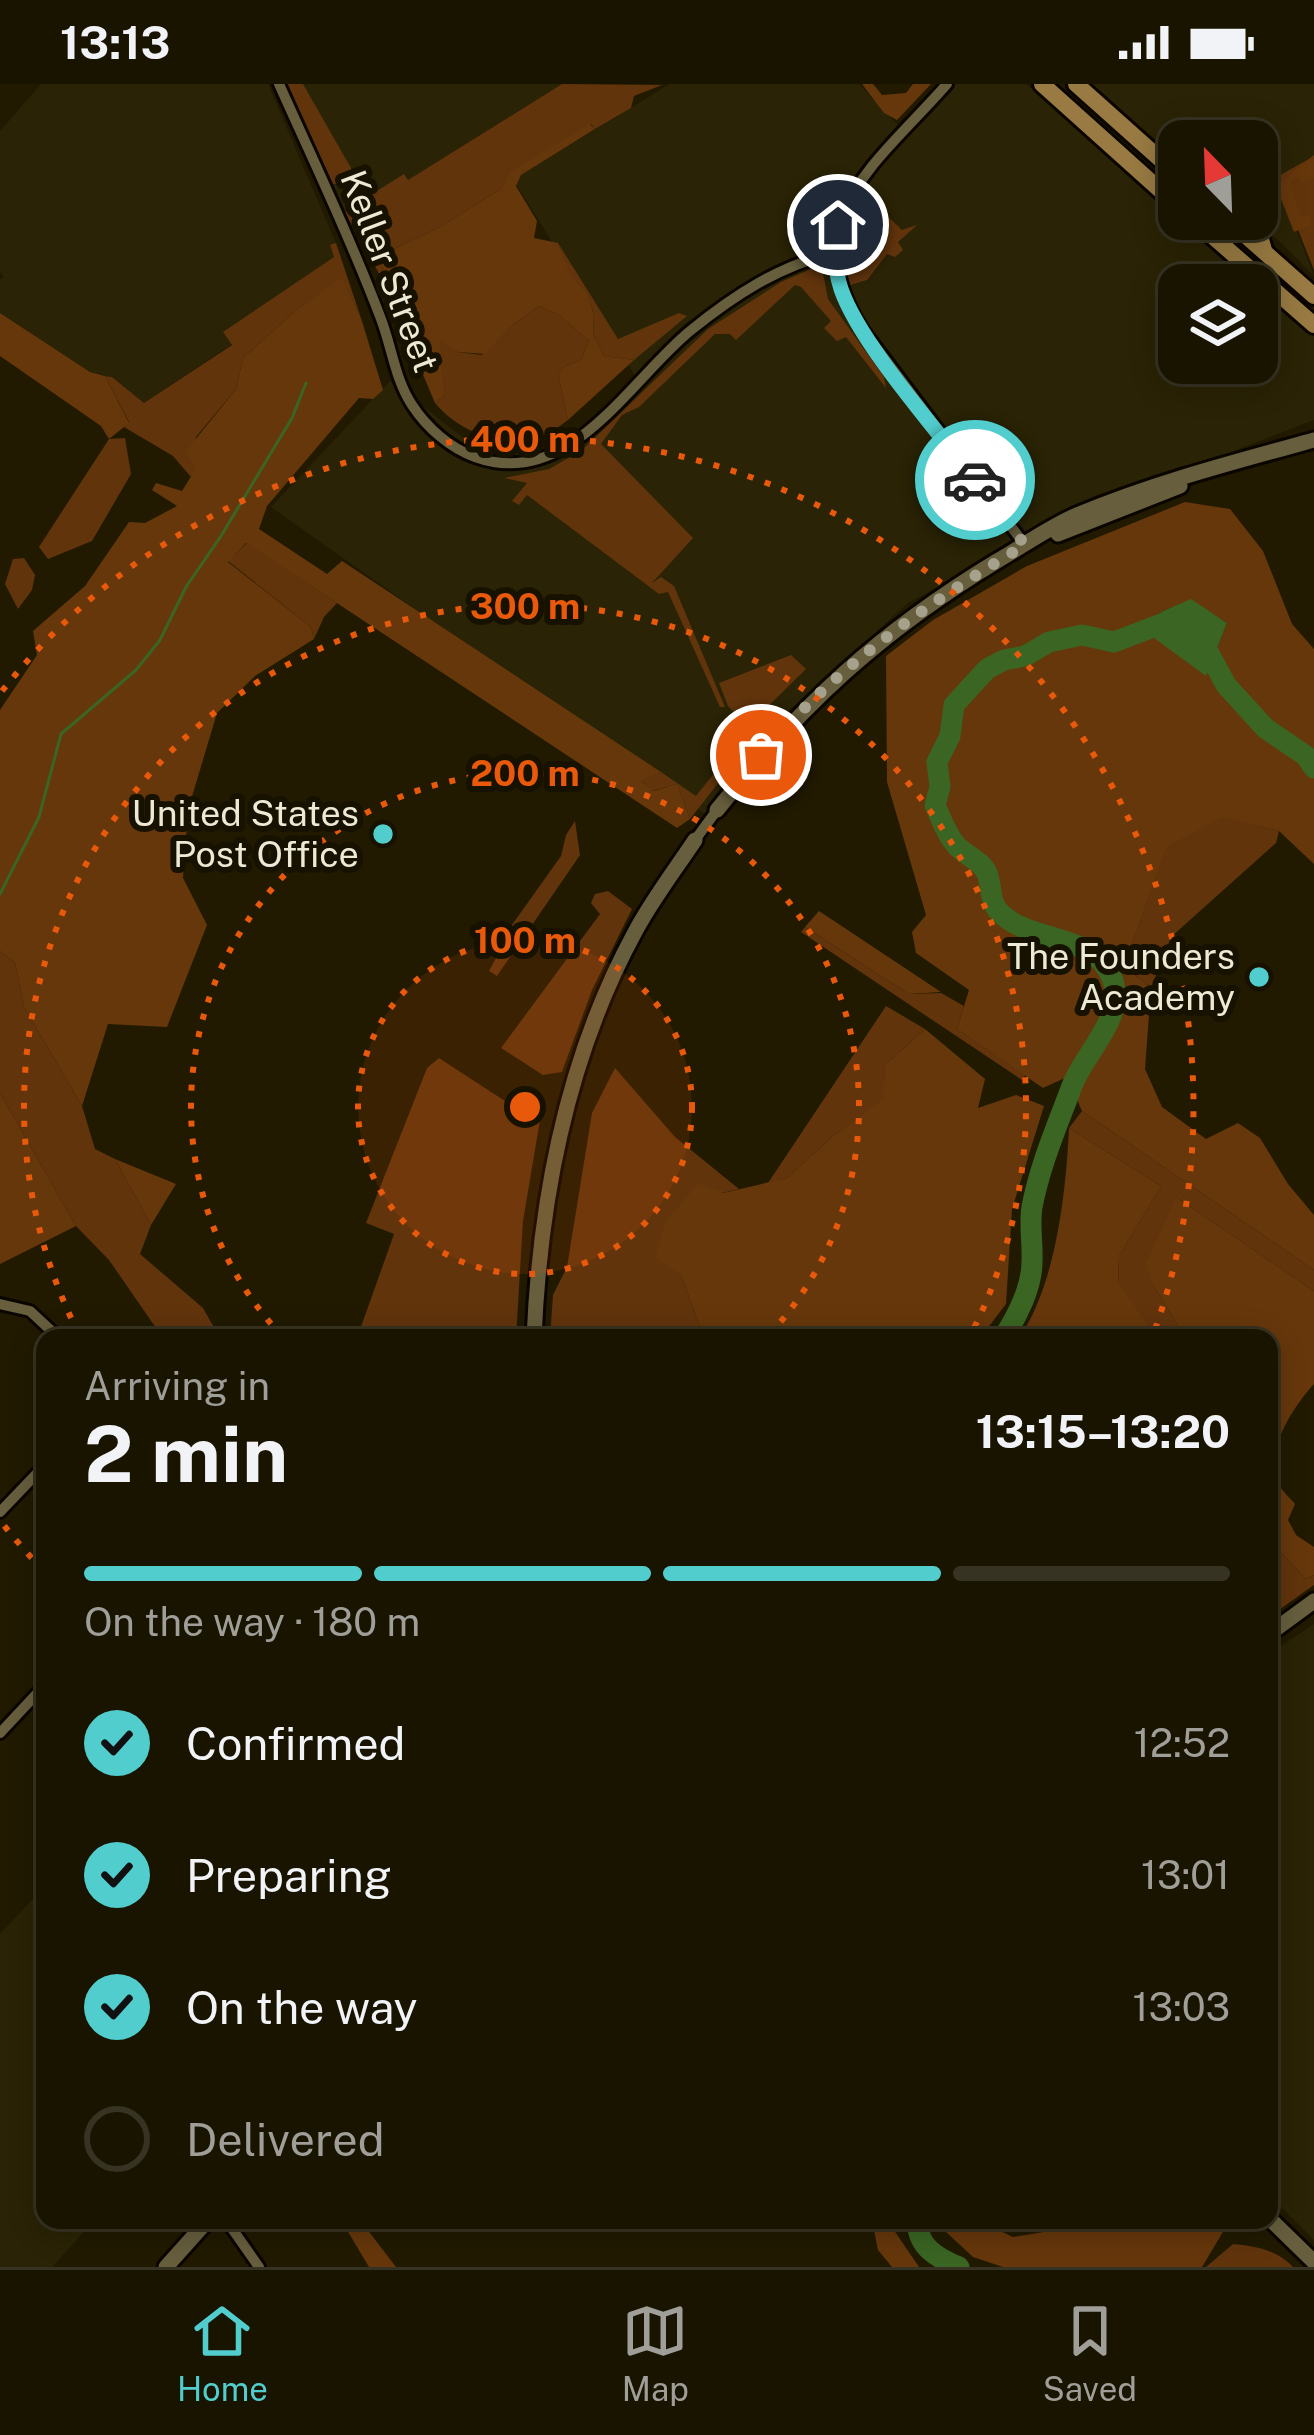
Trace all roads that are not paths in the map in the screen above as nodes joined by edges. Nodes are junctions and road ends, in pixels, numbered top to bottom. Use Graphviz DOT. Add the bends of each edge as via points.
graph roads {
  1 [pos="279,84"];
  2 [pos="947,84"];
  3 [pos="1042,84"];
  4 [pos="1076,84"];
  5 [pos="1158,157"];
  6 [pos="1158,188"];
  7 [pos="1217,240"];
  8 [pos="1251,240"];
  9 [pos="1261,240"];
  10 [pos="1264,251"];
  11 [pos="834,254"];
  12 [pos="1314,296"];
  13 [pos="1314,325"];
  14 [pos="1314,429"];
  15 [pos="1314,440"];
  16 [pos="1249,458"];
  17 [pos="1025,545"];
  18 [pos="717,810"];
  19 [pos="695,840"];
  20 [pos="0,1304"];
  21 [pos="49,1329"];
  22 [pos="535,1329"];
  23 [pos="36,1474"];
  24 [pos="0,1512"];
  25 [pos="1314,1601"];
  26 [pos="1278,1627"];
  27 [pos="36,1695"];
  28 [pos="0,1733"];
  29 [pos="1278,2227"];
  30 [pos="200,2229"];
  31 [pos="232,2229"];
  32 [pos="1314,2262"];
  33 [pos="166,2267"];
  34 [pos="259,2267"];
  1 -- 11 [label="street, Keller Street" via="405,392 436,433 480,459 518,464 566,448 720,308 790,265"];
  2 -- 11 [label="street" via="856,188"];
  3 -- 6 [label="main road"];
  4 -- 5 [label="main road"];
  7 -- 13 [label="main road"];
  8 -- 10 [label="main road"];
  9 -- 10 [label="main road"];
  10 -- 12 [label="main road"];
  11 -- 17 [label="street" via="844,297 863,329"];
  14 -- 16 [label="street"];
  15 -- 16 [label="street"];
  16 -- 17 [label="street" via="1074,516"];
  17 -- 18 [label="street" via="861,656 777,736"];
  18 -- 19 [label="street"];
  19 -- 22 [label="street" via="636,931 582,1054 544,1209"];
  20 -- 21 [label="street" via="30,1311"];
  23 -- 24 [label="street"];
  25 -- 26 [label="street"];
  27 -- 28 [label="street"];
  29 -- 32 [label="street"];
  30 -- 33 [label="street"];
  31 -- 34 [label="street"];
}
